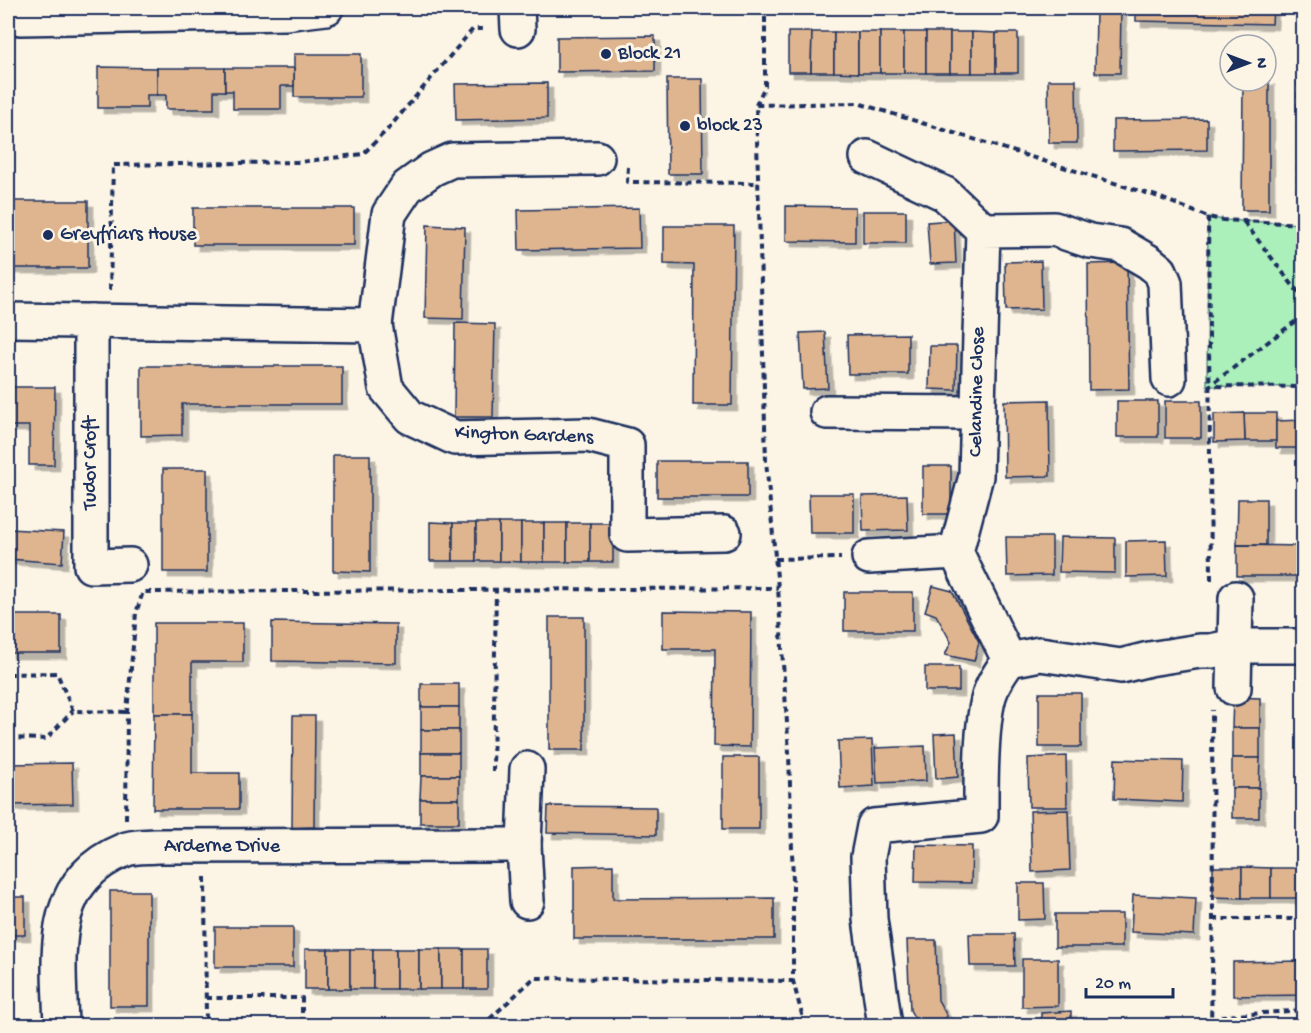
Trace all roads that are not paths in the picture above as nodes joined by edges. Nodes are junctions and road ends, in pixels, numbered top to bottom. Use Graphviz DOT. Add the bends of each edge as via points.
graph roads {
  1 [pos="326,8"];
  2 [pos="285,10"];
  3 [pos="150,11"];
  4 [pos="20,18"];
  5 [pos="867,157"];
  6 [pos="597,158"];
  7 [pos="983,230"];
  8 [pos="8,320"];
  9 [pos="100,321"];
  10 [pos="375,325"];
  11 [pos="1169,379"];
  12 [pos="827,412"];
  13 [pos="978,413"];
  14 [pos="724,533"];
  15 [pos="956,552"];
  16 [pos="869,557"];
  17 [pos="130,565"];
  18 [pos="1236,598"];
  19 [pos="1235,646"];
  20 [pos="1304,646"];
  21 [pos="1009,660"];
  22 [pos="1234,688"];
  23 [pos="527,769"];
  24 [pos="524,845"];
  25 [pos="526,902"];
  26 [pos="61,1026"];
  27 [pos="885,1026"];
  1 -- 2 [label="street"];
  2 -- 3 [label="street"];
  3 -- 4 [label="street"];
  5 -- 7 [label="street" via="945,194"];
  6 -- 10 [label="street, Kington Gardens" via="452,160 407,187 389,214"];
  7 -- 11 [label="street" via="1054,229 1090,241 1120,245 1149,262 1160,271 1165,283"];
  7 -- 13 [label="street, Celandine Close"];
  8 -- 9 [label="street"];
  9 -- 10 [label="street"];
  9 -- 17 [label="street, Tudor Croft" via="91,566"];
  10 -- 14 [label="street, Kington Gardens" via="386,388 410,417 455,438 588,435 627,445 627,535"];
  12 -- 13 [label="street"];
  13 -- 15 [label="street, Celandine Close" via="976,476"];
  15 -- 16 [label="street"];
  15 -- 21 [label="street"];
  18 -- 19 [label="street"];
  19 -- 20 [label="street"];
  19 -- 21 [label="street" via="1121,666 1040,654"];
  19 -- 22 [label="street"];
  21 -- 27 [label="street" via="991,689 986,714 981,816 874,826 868,856 870,919"];
  23 -- 24 [label="street"];
  24 -- 25 [label="street"];
  24 -- 26 [label="street, Arderne Drive" via="126,849 97,866 75,888 64,914 59,951"];
}
